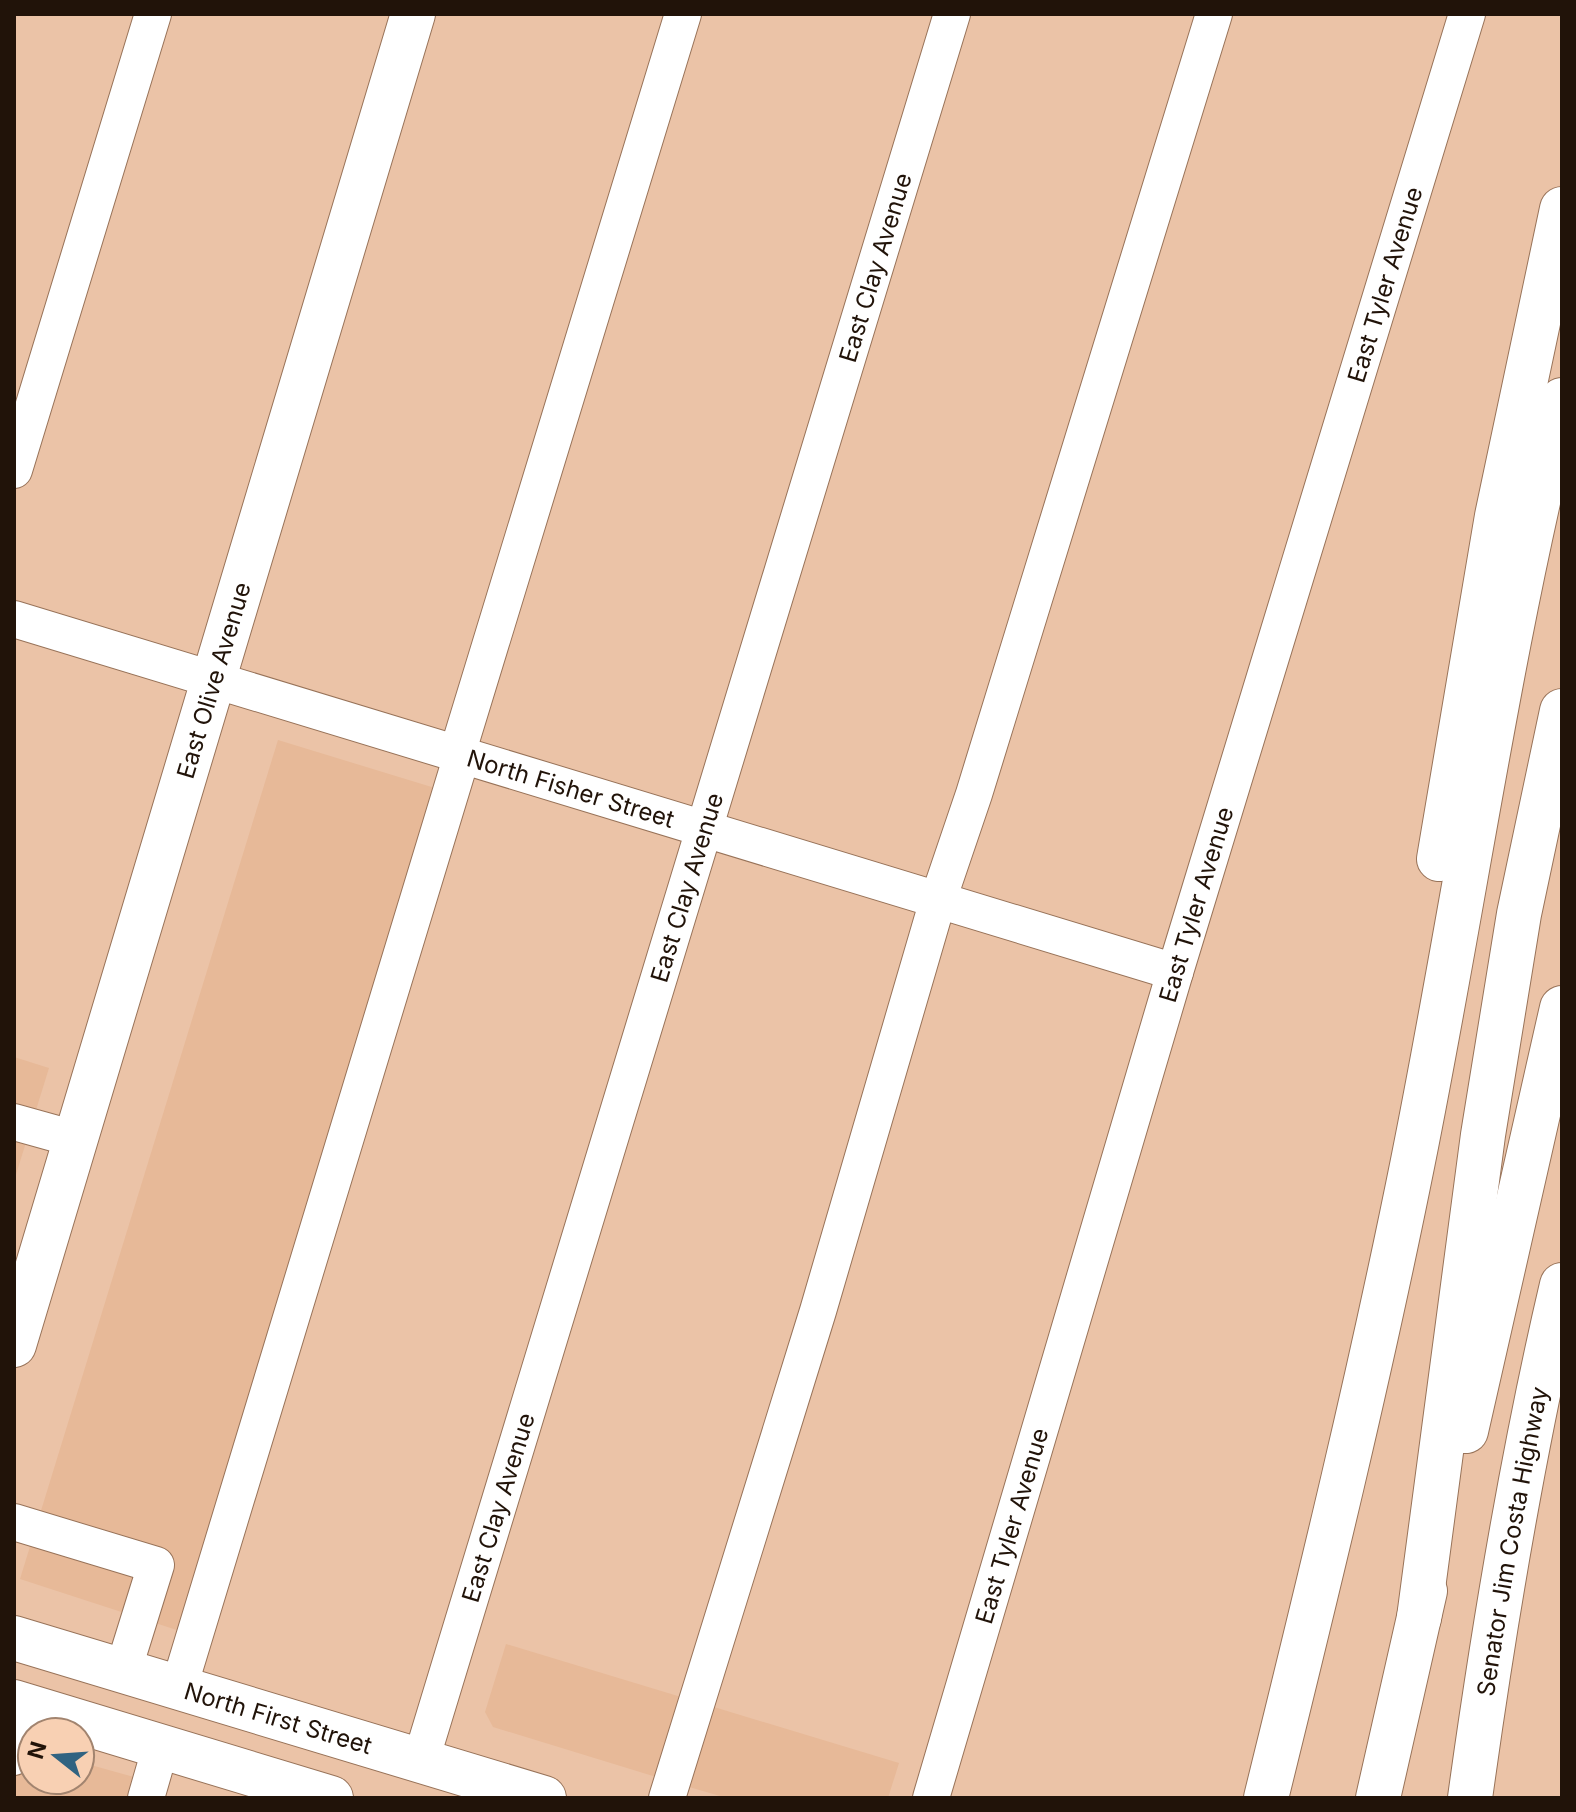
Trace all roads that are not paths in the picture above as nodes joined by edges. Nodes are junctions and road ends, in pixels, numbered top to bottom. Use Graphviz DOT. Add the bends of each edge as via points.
graph roads {
  1 [pos="153,14"];
  2 [pos="413,14"];
  3 [pos="683,14"];
  4 [pos="952,14"];
  5 [pos="1214,14"];
  6 [pos="1467,14"];
  7 [pos="1562,209"];
  8 [pos="1562,400"];
  9 [pos="14,470"];
  10 [pos="14,619"];
  11 [pos="213,679"];
  12 [pos="1562,711"];
  13 [pos="460,754"];
  14 [pos="704,829"];
  15 [pos="938,900"];
  16 [pos="1175,972"];
  17 [pos="1562,1008"];
  18 [pos="14,1122"];
  19 [pos="75,1139"];
  20 [pos="1562,1285"];
  21 [pos="14,1345"];
  22 [pos="1353,1444"];
  23 [pos="14,1522"];
  24 [pos="1419,1618"];
  25 [pos="14,1638"];
  26 [pos="123,1671"];
  27 [pos="179,1687"];
  28 [pos="22,1704"];
  29 [pos="161,1746"];
  30 [pos="14,1757"];
  31 [pos="421,1760"];
  32 [pos="146,1798"];
  33 [pos="331,1798"];
  34 [pos="544,1798"];
  35 [pos="667,1798"];
  36 [pos="931,1798"];
  37 [pos="1266,1798"];
  38 [pos="1378,1798"];
  39 [pos="1470,1798"];
  1 -- 9 [label="street"];
  2 -- 11 [label="main road, East Olive Avenue"];
  3 -- 13 [label="street"];
  4 -- 14 [label="street, East Clay Avenue"];
  5 -- 15 [label="street"];
  6 -- 16 [label="street, East Tyler Avenue"];
  7 -- 22 [label="main road" via="1471,663"];
  8 -- 22 [label="main road"];
  10 -- 11 [label="street, North Fisher Street"];
  11 -- 13 [label="street, North Fisher Street"];
  11 -- 19 [label="main road, East Olive Avenue"];
  12 -- 24 [label="main road" via="1519,914 1483,1135"];
  13 -- 14 [label="street, North Fisher Street"];
  13 -- 27 [label="street"];
  14 -- 15 [label="street, North Fisher Street"];
  14 -- 31 [label="street, East Clay Avenue"];
  15 -- 16 [label="street, North Fisher Street"];
  15 -- 35 [label="street"];
  16 -- 36 [label="street, East Tyler Avenue"];
  17 -- 24 [label="main road" via="1482,1370"];
  18 -- 19 [label="street"];
  19 -- 21 [label="main road, East Olive Avenue"];
  20 -- 39 [label="main road, Senator Jim Costa Highway" via="1529,1425"];
  22 -- 37 [label="main road"];
  23 -- 26 [label="street" via="156,1565"];
  24 -- 38 [label="main road"];
  25 -- 26 [label="main road, North First Street"];
  26 -- 27 [label="main road, North First Street"];
  27 -- 31 [label="main road, North First Street"];
  28 -- 29 [label="main road"];
  28 -- 30 [label="street"];
  29 -- 32 [label="street"];
  29 -- 33 [label="main road"];
  31 -- 34 [label="main road, North First Street"];
}
